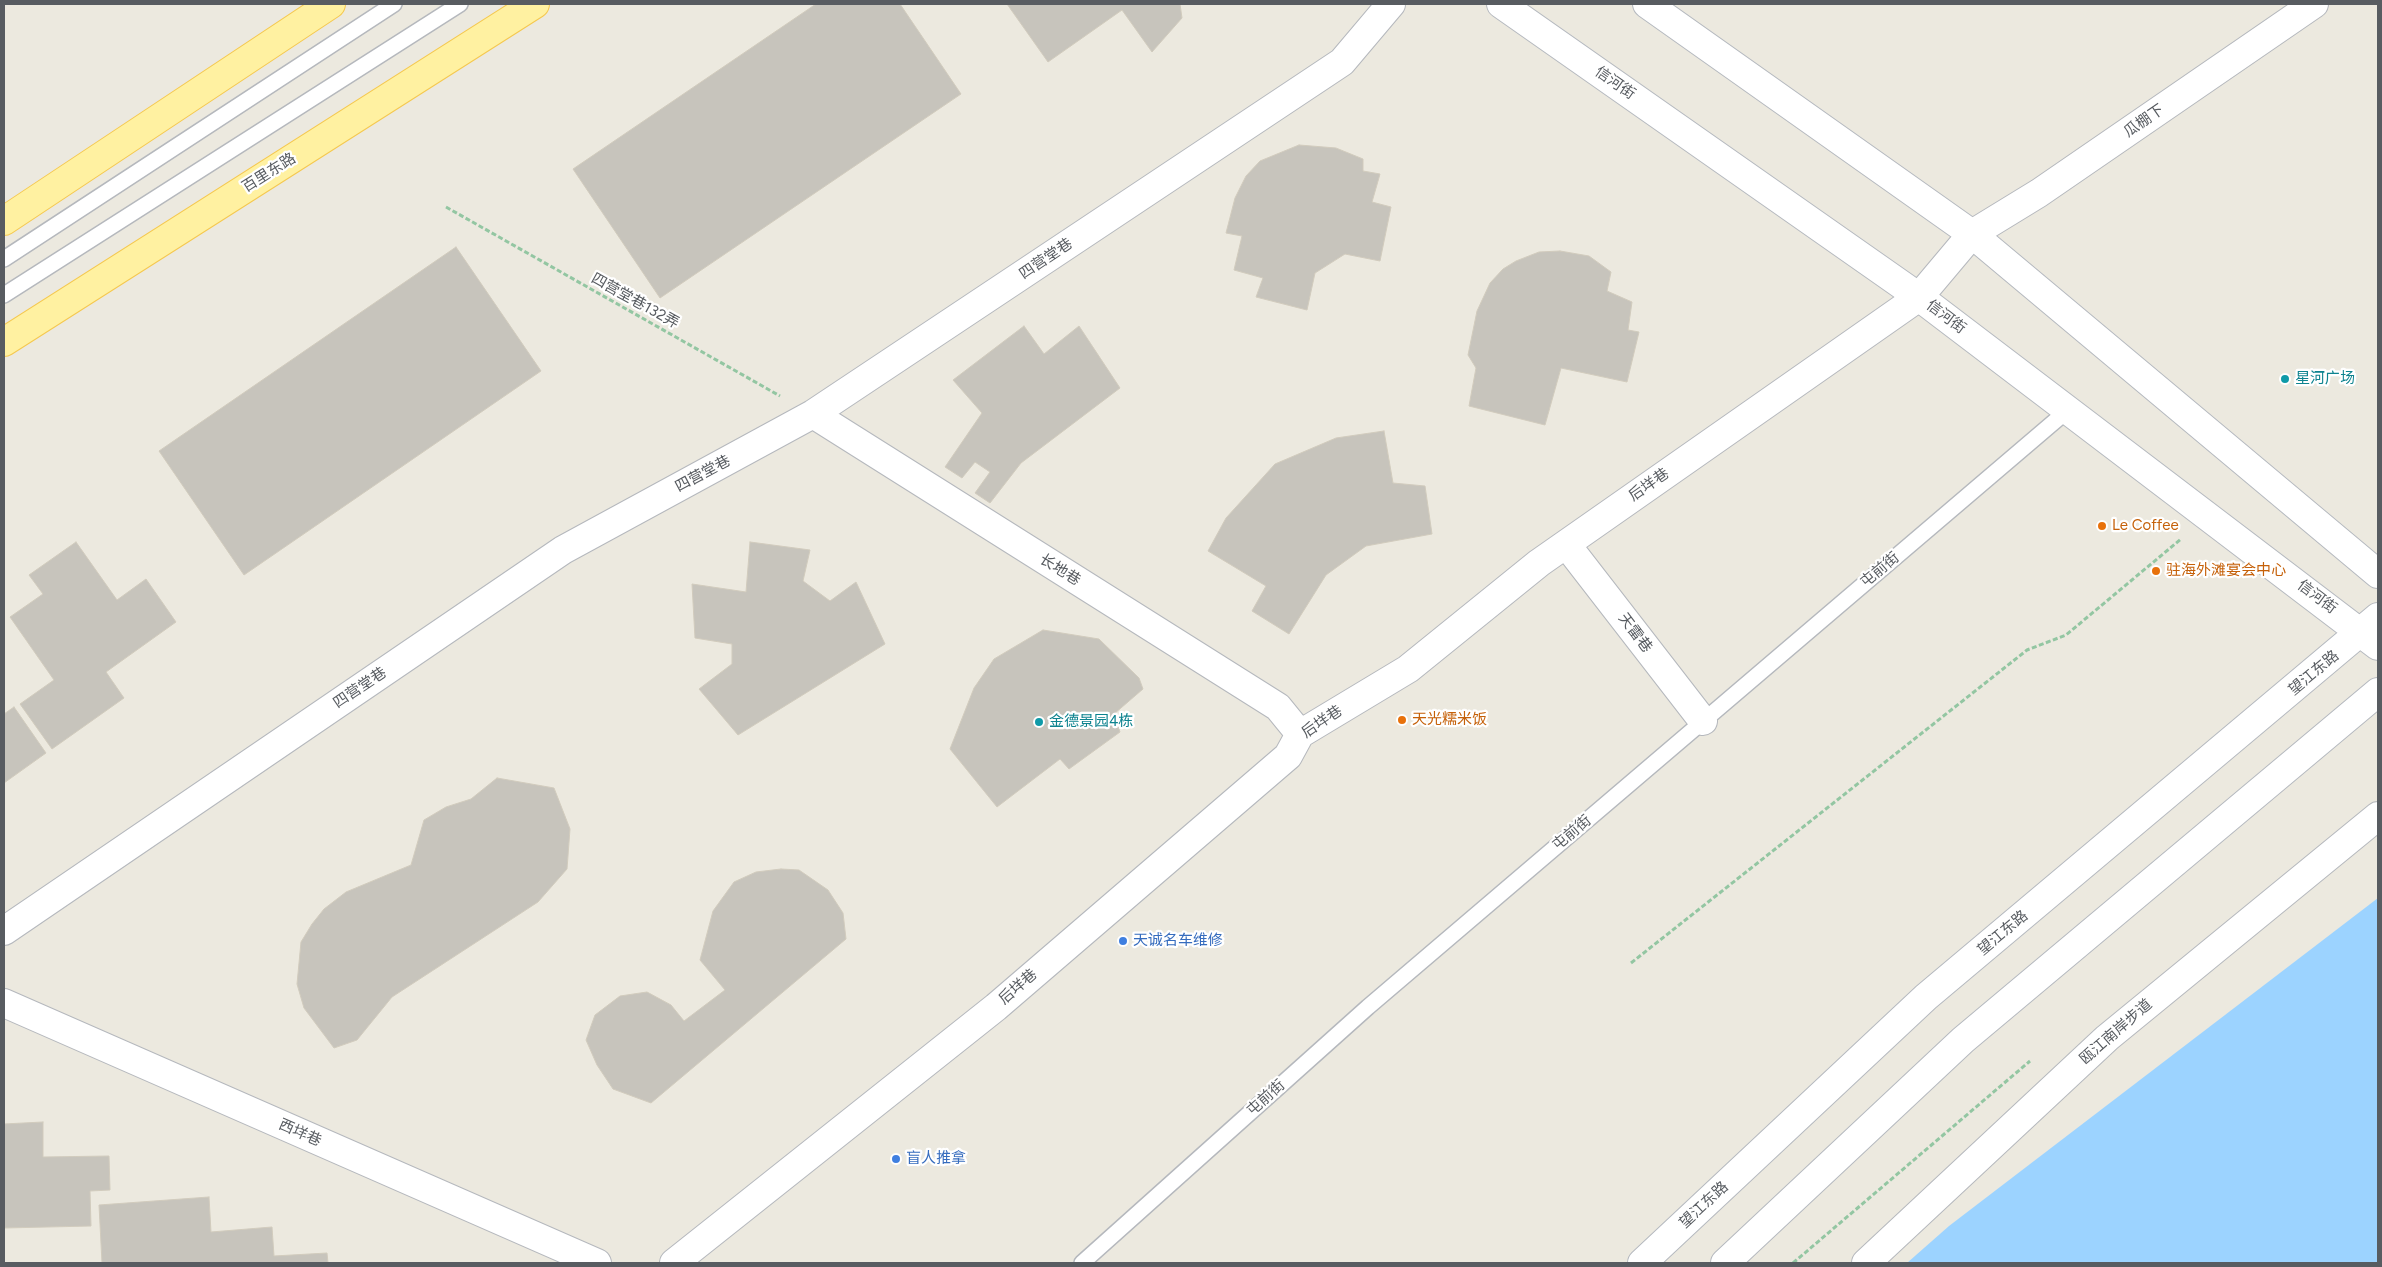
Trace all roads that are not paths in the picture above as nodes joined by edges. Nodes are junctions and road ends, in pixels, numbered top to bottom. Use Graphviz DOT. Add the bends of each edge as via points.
graph roads {
  1 [pos="331,4"];
  2 [pos="394,4"];
  3 [pos="460,4"];
  4 [pos="535,4"];
  5 [pos="1391,4"];
  6 [pos="1502,4"];
  7 [pos="1647,4"];
  8 [pos="2314,4"];
  9 [pos="4,221"];
  10 [pos="1972,234"];
  11 [pos="4,259"];
  12 [pos="4,295"];
  13 [pos="1919,297"];
  14 [pos="4,342"];
  15 [pos="2068,410"];
  16 [pos="813,414"];
  17 [pos="1566,544"];
  18 [pos="2378,574"];
  19 [pos="2373,632"];
  20 [pos="2378,692"];
  21 [pos="1703,721"];
  22 [pos="1300,734"];
  23 [pos="2378,816"];
  24 [pos="4,931"];
  25 [pos="4,1003"];
  26 [pos="597,1263"];
  27 [pos="674,1263"];
  28 [pos="1082,1263"];
  29 [pos="1642,1263"];
  30 [pos="1725,1263"];
  31 [pos="1866,1263"];
  1 -- 9 [label="main road"];
  2 -- 11 [label="lane"];
  3 -- 12 [label="lane"];
  4 -- 14 [label="main road, 百里东路"];
  5 -- 16 [label="street, 四营堂巷" via="1342,62"];
  6 -- 13 [label="street, 信河街"];
  7 -- 10 [label="street"];
  8 -- 10 [label="street, 瓜棚下" via="2039,193"];
  10 -- 13 [label="street, 后垟巷"];
  10 -- 18 [label="street"];
  13 -- 15 [label="street, 信河街"];
  13 -- 17 [label="street, 后垟巷"];
  15 -- 19 [label="street, 信河街" via="2209,516"];
  15 -- 21 [label="lane, 屯前街"];
  16 -- 22 [label="street, 长地巷" via="1278,707"];
  16 -- 24 [label="street, 四营堂巷" via="563,550"];
  17 -- 21 [label="street, 天雷巷"];
  17 -- 22 [label="street, 后垟巷" via="1408,669"];
  19 -- 29 [label="street, 望江东路" via="1926,997"];
  20 -- 30 [label="street" via="1963,1040"];
  21 -- 28 [label="lane, 屯前街" via="1368,1007"];
  22 -- 27 [label="street, 后垟巷" via="1288,756 996,1007"];
  23 -- 31 [label="street, 瓯江南岸步道" via="2107,1038"];
  25 -- 26 [label="street, 西垟巷"];
}
